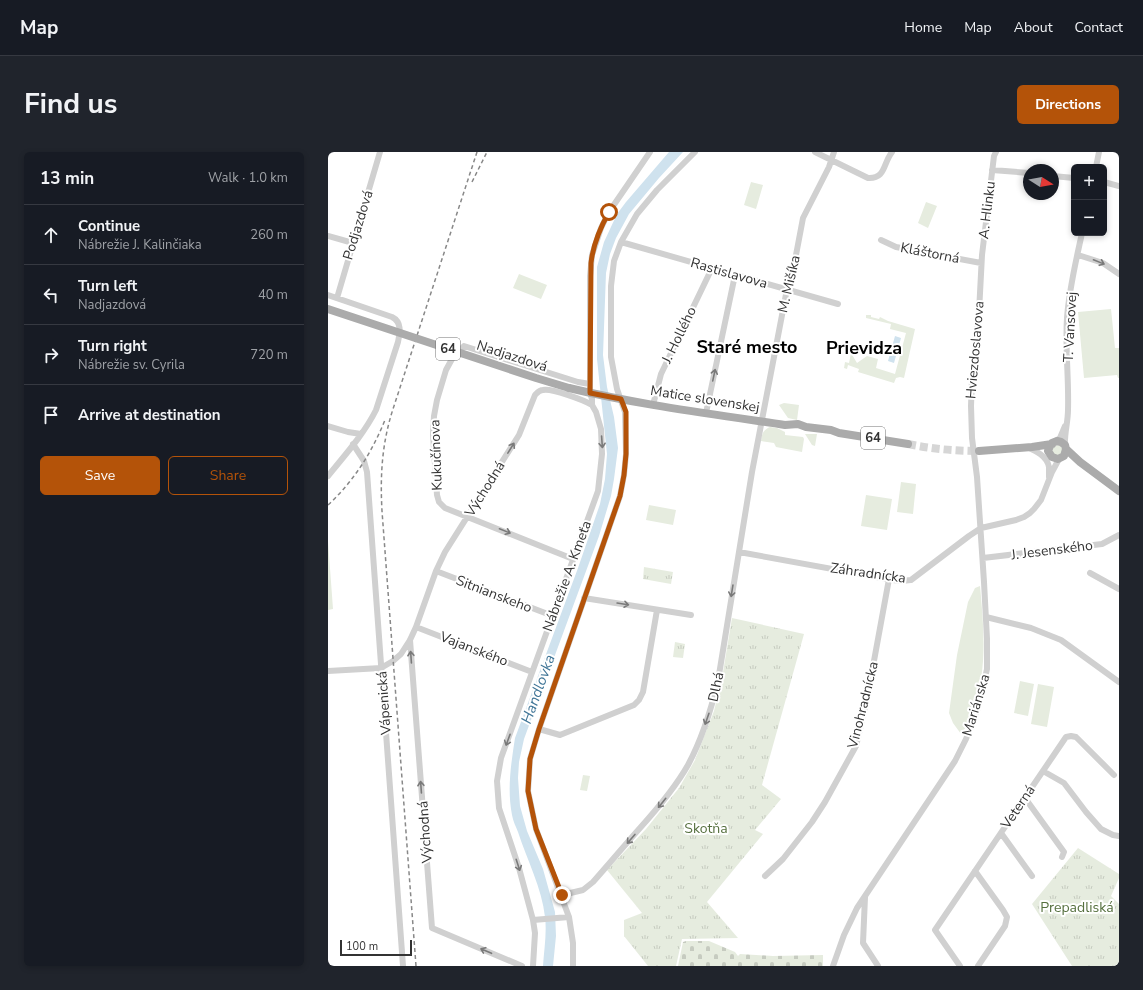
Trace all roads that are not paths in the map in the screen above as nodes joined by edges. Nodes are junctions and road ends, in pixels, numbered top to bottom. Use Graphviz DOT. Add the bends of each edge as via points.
graph roads {
  1 [pos="380,152"];
  2 [pos="650,152"];
  3 [pos="695,152"];
  4 [pos="814,152"];
  5 [pos="834,152"];
  6 [pos="892,152"];
  7 [pos="1099,152"];
  8 [pos="994,153"];
  9 [pos="831,160"];
  10 [pos="1097,164"];
  11 [pos="992,170"];
  12 [pos="1023,173"];
  13 [pos="1059,177"];
  14 [pos="1071,178"];
  15 [pos="1107,183"];
  16 [pos="1119,186"];
  17 [pos="328,236"];
  18 [pos="1081,236"];
  19 [pos="881,240"];
  20 [pos="621,242"];
  21 [pos="353,243"];
  22 [pos="1078,255"];
  23 [pos="981,263"];
  24 [pos="712,268"];
  25 [pos="1119,274"];
  26 [pos="735,275"];
  27 [pos="787,289"];
  28 [pos="328,295"];
  29 [pos="336,298"];
  30 [pos="838,304"];
  31 [pos="328,309"];
  32 [pos="590,384"];
  33 [pos="572,391"];
  34 [pos="593,394"];
  35 [pos="621,399"];
  36 [pos="653,404"];
  37 [pos="592,405"];
  38 [pos="706,413"];
  39 [pos="1067,421"];
  40 [pos="762,422"];
  41 [pos="328,426"];
  42 [pos="361,434"];
  43 [pos="972,438"];
  44 [pos="353,444"];
  45 [pos="908,444"];
  46 [pos="1030,447"];
  47 [pos="1066,448"];
  48 [pos="979,451"];
  49 [pos="1055,452"];
  50 [pos="1080,462"];
  51 [pos="328,476"];
  52 [pos="1049,479"];
  53 [pos="1119,491"];
  54 [pos="468,516"];
  55 [pos="981,528"];
  56 [pos="1119,534"];
  57 [pos="739,552"];
  58 [pos="573,558"];
  59 [pos="983,558"];
  60 [pos="436,571"];
  61 [pos="1090,573"];
  62 [pos="889,579"];
  63 [pos="1119,589"];
  64 [pos="584,598"];
  65 [pos="657,610"];
  66 [pos="691,615"];
  67 [pos="553,616"];
  68 [pos="986,617"];
  69 [pos="416,627"];
  70 [pos="410,640"];
  71 [pos="381,668"];
  72 [pos="328,671"];
  73 [pos="532,672"];
  74 [pos="1119,682"];
  75 [pos="539,729"];
  76 [pos="1043,771"];
  77 [pos="1114,775"];
  78 [pos="1025,798"];
  79 [pos="1001,833"];
  80 [pos="1119,836"];
  81 [pos="1062,857"];
  82 [pos="975,871"];
  83 [pos="765,876"];
  84 [pos="1032,876"];
  85 [pos="562,895"];
  86 [pos="865,895"];
  87 [pos="569,917"];
  88 [pos="533,920"];
  89 [pos="982,964"];
  90 [pos="403,966"];
  91 [pos="522,966"];
  92 [pos="533,966"];
  93 [pos="573,966"];
  94 [pos="833,966"];
  95 [pos="878,966"];
  96 [pos="960,966"];
  1 -- 21 [label="street, Podjazdová"];
  2 -- 32 [label="street, Nábrežie A. Kmeťa" via="609,212 592,255"];
  3 -- 20 [label="street" via="637,214"];
  4 -- 9 [label="street"];
  5 -- 9 [label="street, M. Mišíka"];
  6 -- 9 [label="street" via="877,178 868,178"];
  7 -- 10 [label="street"];
  8 -- 11 [label="street, A. Hlinku"];
  9 -- 27 [label="street, M. Mišíka" via="802,218"];
  11 -- 12 [label="street"];
  11 -- 23 [label="street, A. Hlinku"];
  13 -- 14 [label="street"];
  15 -- 16 [label="street"];
  17 -- 21 [label="street"];
  18 -- 22 [label="street, T. Vansovej"];
  19 -- 23 [label="street, Kláštorná" via="896,247"];
  20 -- 24 [label="street, Rastislavova"];
  20 -- 35 [label="street" via="612,272 611,357 612,370"];
  21 -- 29 [label="street, Podjazdová"];
  22 -- 25 [label="street, one-way" via="1103,263"];
  22 -- 39 [label="street, T. Vansovej" via="1067,318"];
  23 -- 43 [label="street, Hviezdoslavova" via="972,380"];
  24 -- 26 [label="street, Rastislavova"];
  24 -- 36 [label="street, J. Hollého" via="661,374"];
  26 -- 27 [label="street, Rastislavova"];
  38 -- 26 [label="street, one-way"];
  27 -- 30 [label="street, Rastislavova"];
  27 -- 40 [label="street, M. Mišíka"];
  28 -- 29 [label="street"];
  29 -- 42 [label="street" via="392,317 398,321 400,329 376,410"];
  31 -- 33 [label="main road, Nadjazdová / 64, bridge"];
  32 -- 34 [label="street, Nábrežie A. Kmeťa"];
  32 -- 54 [label="street, Kukučínova" via="464,346 446,370 434,416 433,434 439,502 445,508"];
  33 -- 34 [label="main road, Nadjazdová / 64"];
  33 -- 37 [label="street, Východná"];
  54 -- 33 [label="street, Východná, one-way" via="519,435 535,395 544,389"];
  34 -- 35 [label="main road, Nadjazdová / 64"];
  34 -- 37 [label="street, Nábrežie A. Kmeťa"];
  35 -- 36 [label="main road, Matice slovenskej / 64"];
  35 -- 64 [label="street" via="626,412 624,475 620,496"];
  36 -- 38 [label="main road, Matice slovenskej / 64"];
  37 -- 58 [label="street, Nábrežie A. Kmeťa, one-way" via="601,429 602,459 598,491"];
  38 -- 40 [label="main road, Matice slovenskej / 64"];
  39 -- 47 [label="street, T. Vansovej"];
  39 -- 49 [label="street, T. Vansovej"];
  40 -- 45 [label="main road, Matice slovenskej / 64" via="798,424"];
  40 -- 57 [label="street, Dlhá"];
  41 -- 42 [label="street"];
  42 -- 44 [label="street"];
  43 -- 55 [label="street, Mariánska"];
  44 -- 51 [label="street"];
  44 -- 71 [label="street, Vápenická" via="364,461 366,472"];
  46 -- 48 [label="main road"];
  46 -- 49 [label="main road"];
  46 -- 52 [label="street" via="1045,459 1049,466"];
  47 -- 49 [label="main road" via="1065,454"];
  47 -- 49 [label="main road" via="1062,442"];
  47 -- 50 [label="main road"];
  49 -- 50 [label="main road"];
  49 -- 52 [label="street"];
  50 -- 53 [label="main road"];
  52 -- 55 [label="street" via="1041,500 1030,513 1016,520"];
  54 -- 58 [label="street, one-way"];
  54 -- 60 [label="street, Východná"];
  55 -- 59 [label="street, Mariánska"];
  55 -- 62 [label="street, Záhradnícka" via="911,580"];
  56 -- 59 [label="street, J. Jesenského" via="1102,544"];
  57 -- 62 [label="street, Záhradnícka"];
  57 -- 85 [label="street, Dlhá, one-way" via="718,681 702,733 688,765 663,802 593,882 583,890"];
  58 -- 67 [label="street, Nábrežie A. Kmeťa"];
  59 -- 68 [label="street, Mariánska"];
  60 -- 67 [label="street, Sitnianskeho"];
  60 -- 69 [label="street, Východná"];
  61 -- 63 [label="street"];
  62 -- 83 [label="street, Vinohradnícka" via="868,698 856,746 812,822"];
  64 -- 65 [label="street, one-way"];
  64 -- 75 [label="street"];
  65 -- 66 [label="street"];
  65 -- 75 [label="street" via="643,692 639,700 634,705 560,736"];
  67 -- 73 [label="street, Nábrežie A. Kmeťa"];
  68 -- 74 [label="street" via="1031,628 1061,640"];
  68 -- 86 [label="street, Mariánska" via="986,677 966,739 955,761"];
  69 -- 70 [label="street, Východná"];
  69 -- 73 [label="street, Vajanského"];
  70 -- 71 [label="street, Východná" via="393,662"];
  91 -- 70 [label="street, Východná, one-way" via="432,928"];
  71 -- 72 [label="street"];
  71 -- 90 [label="street, Vápenická"];
  73 -- 88 [label="street, Nábrežie A. Kmeťa, one-way" via="501,758 497,781 499,808"];
  75 -- 85 [label="street" via="530,759 528,791 536,829"];
  76 -- 77 [label="street, Veterná" via="1066,738 1071,736 1076,737"];
  76 -- 78 [label="street, Veterná"];
  76 -- 80 [label="street" via="1064,783 1101,829"];
  78 -- 79 [label="street, Veterná"];
  78 -- 81 [label="street" via="1064,852"];
  79 -- 82 [label="street, Veterná"];
  79 -- 84 [label="street"];
  82 -- 89 [label="street" via="1007,917 1005,926"];
  82 -- 96 [label="street, Veterná" via="935,930"];
  85 -- 87 [label="street"];
  86 -- 94 [label="street, Mariánska" via="850,921"];
  86 -- 95 [label="street" via="863,943"];
  87 -- 88 [label="street"];
  87 -- 93 [label="street"];
  88 -- 92 [label="street, Nábrežie A. Kmeťa"];
}
